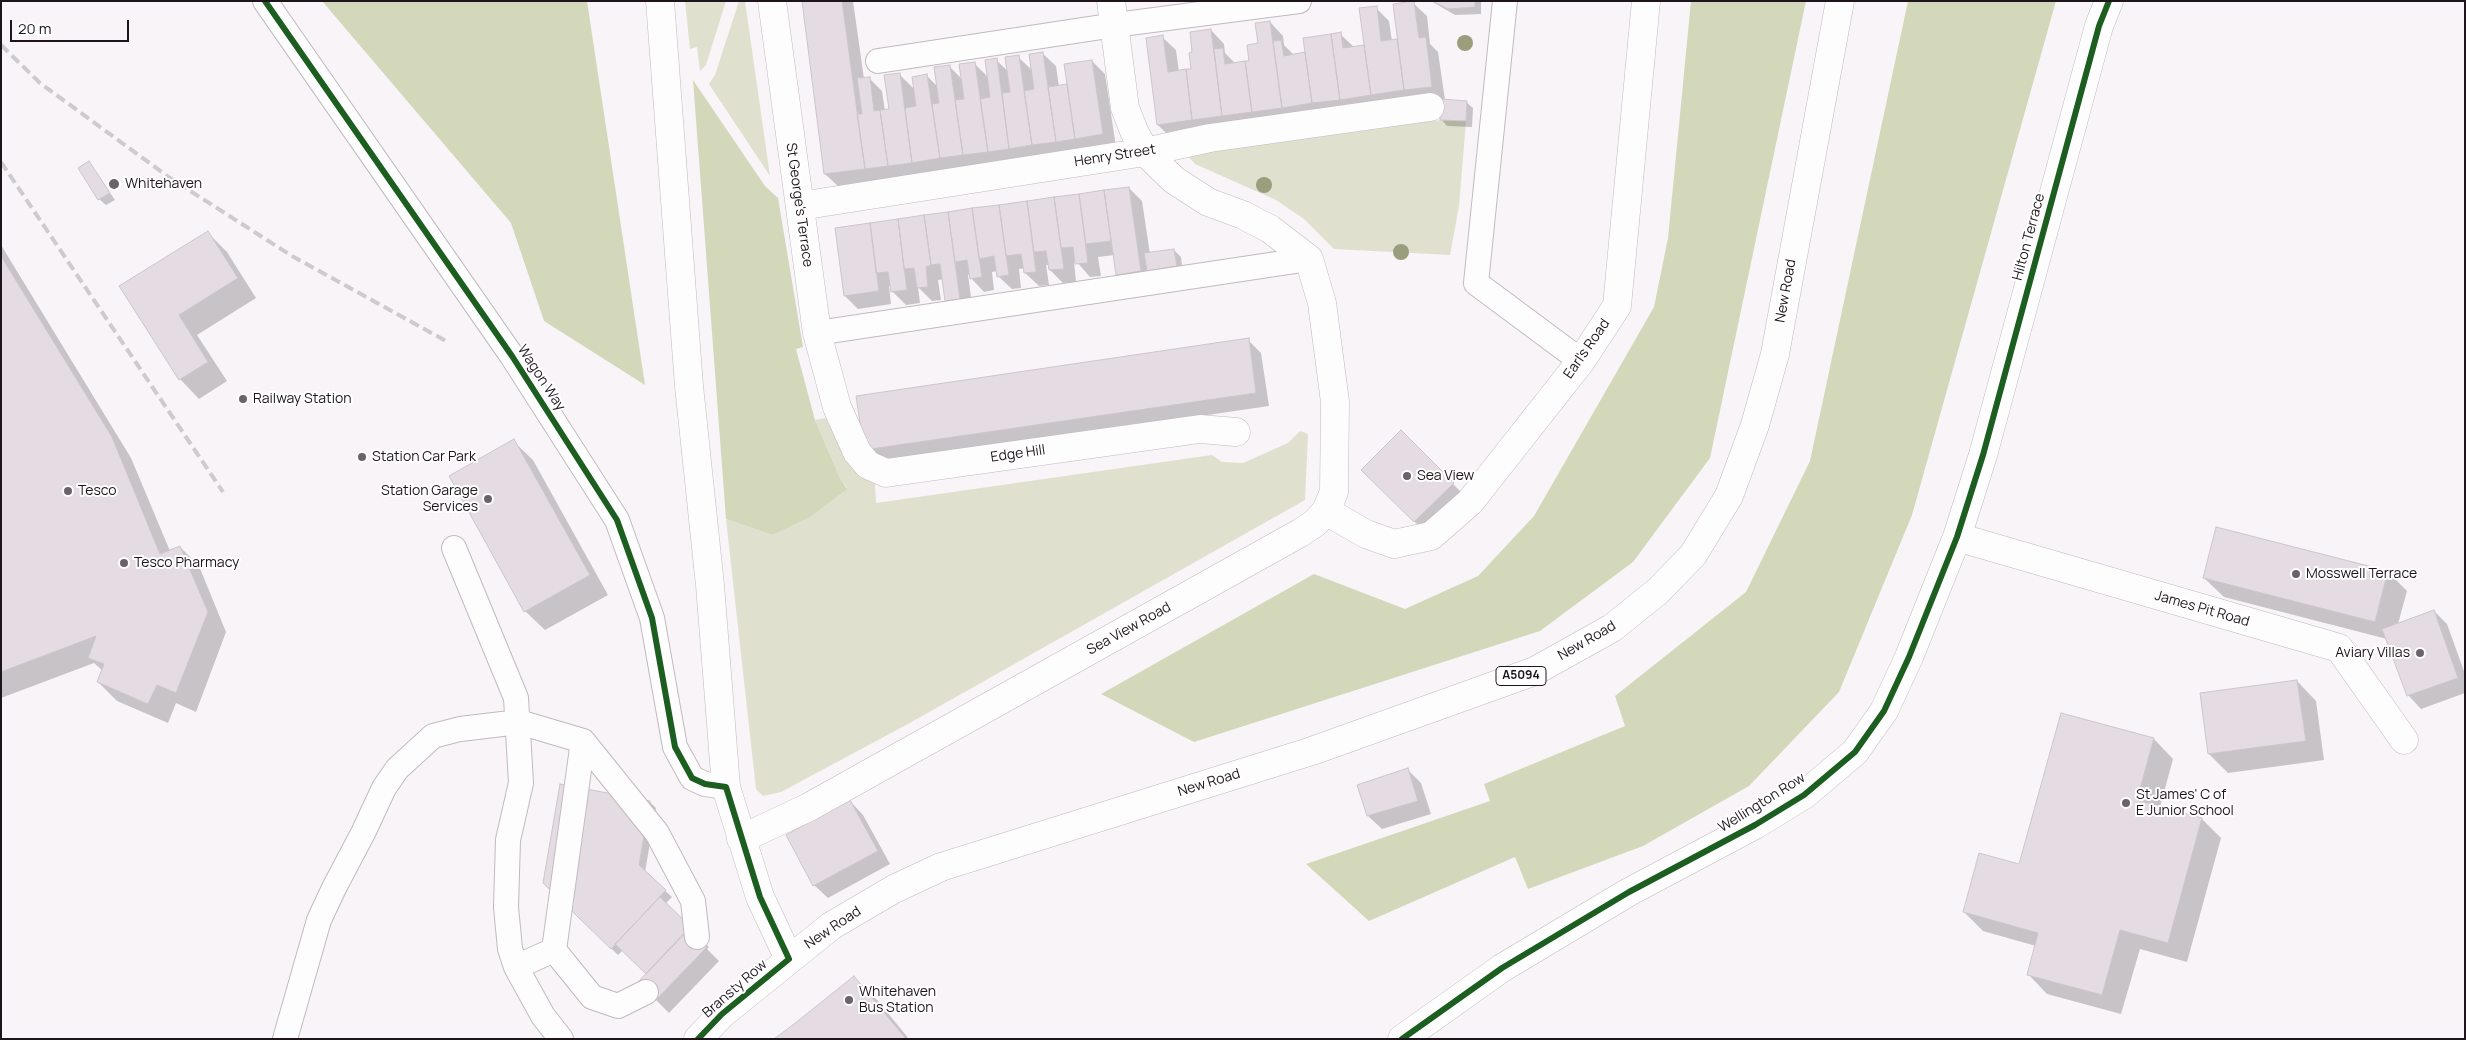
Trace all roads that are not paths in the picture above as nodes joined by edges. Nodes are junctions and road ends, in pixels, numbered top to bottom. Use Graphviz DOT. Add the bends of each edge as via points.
graph roads {
  1 [pos="265,1"];
  2 [pos="660,1"];
  3 [pos="772,1"];
  4 [pos="1299,1"];
  5 [pos="1505,1"];
  6 [pos="1646,1"];
  7 [pos="1840,1"];
  8 [pos="2109,1"];
  9 [pos="1113,13"];
  10 [pos="878,60"];
  11 [pos="1430,107"];
  12 [pos="1145,152"];
  13 [pos="800,206"];
  14 [pos="1309,259"];
  15 [pos="817,333"];
  16 [pos="1581,361"];
  17 [pos="837,407"];
  18 [pos="1236,432"];
  19 [pos="1983,455"];
  20 [pos="1326,511"];
  21 [pos="1957,537"];
  22 [pos="454,548"];
  23 [pos="519,722"];
  24 [pos="2404,740"];
  25 [pos="583,741"];
  26 [pos="726,787"];
  27 [pos="741,839"];
  28 [pos="697,938"];
  29 [pos="554,950"];
  30 [pos="789,959"];
  31 [pos="516,966"];
  32 [pos="646,992"];
  33 [pos="285,1039"];
  34 [pos="561,1039"];
  35 [pos="698,1039"];
  36 [pos="1402,1039"];
  1 -- 26 [label="lane, Wagon Way" via="512,356 616,520 652,618 675,747 692,778"];
  2 -- 26 [label="street" via="689,386 710,584"];
  3 -- 13 [label="street, St George's Terrace"];
  4 -- 9 [label="lane"];
  5 -- 16 [label="lane" via="1476,283"];
  6 -- 16 [label="street, Earl's Road" via="1617,306"];
  7 -- 30 [label="street, New Road / A5094" via="1775,354 1755,425 1729,496 1692,555 1658,591 1612,628 1535,671 1312,751 941,867 894,889 831,926"];
  8 -- 19 [label="street, Hilton Terrace" via="2098,26"];
  9 -- 10 [label="lane"];
  9 -- 12 [label="street" via="1125,108"];
  11 -- 12 [label="street, Henry Street" via="1210,138"];
  12 -- 13 [label="street, Henry Street"];
  12 -- 14 [label="street" via="1174,180 1208,202 1270,229"];
  13 -- 15 [label="street, St George's Terrace"];
  14 -- 15 [label="lane"];
  14 -- 20 [label="street, Sea View Road" via="1322,303 1335,402 1334,492"];
  15 -- 17 [label="street, St George's Terrace"];
  16 -- 20 [label="street, Earl's Road" via="1470,502 1431,536 1394,544 1366,534"];
  17 -- 18 [label="street, Edge Hill" via="857,452 868,465 886,473 1200,429"];
  19 -- 21 [label="street, Wellington Row"];
  20 -- 27 [label="street, Sea View Road" via="1300,533 809,807"];
  21 -- 24 [label="street, James Pit Road" via="2339,648"];
  21 -- 36 [label="street, Wellington Row" via="1884,711 1855,752 1804,795 1629,892 1502,968"];
  22 -- 23 [label="lane" via="516,698"];
  23 -- 25 [label="lane"];
  23 -- 31 [label="lane" via="521,783 508,840 506,907 510,949"];
  23 -- 33 [label="lane" via="460,729 433,736 397,769 384,788 319,920"];
  25 -- 28 [label="lane" via="657,833 693,901"];
  25 -- 29 [label="lane"];
  26 -- 27 [label="street"];
  27 -- 30 [label="street" via="760,897"];
  29 -- 31 [label="lane"];
  29 -- 32 [label="lane" via="592,997 618,1006"];
  30 -- 35 [label="street, Bransty Row / A5094" via="722,1014"];
  31 -- 34 [label="lane" via="543,1016"];
}
